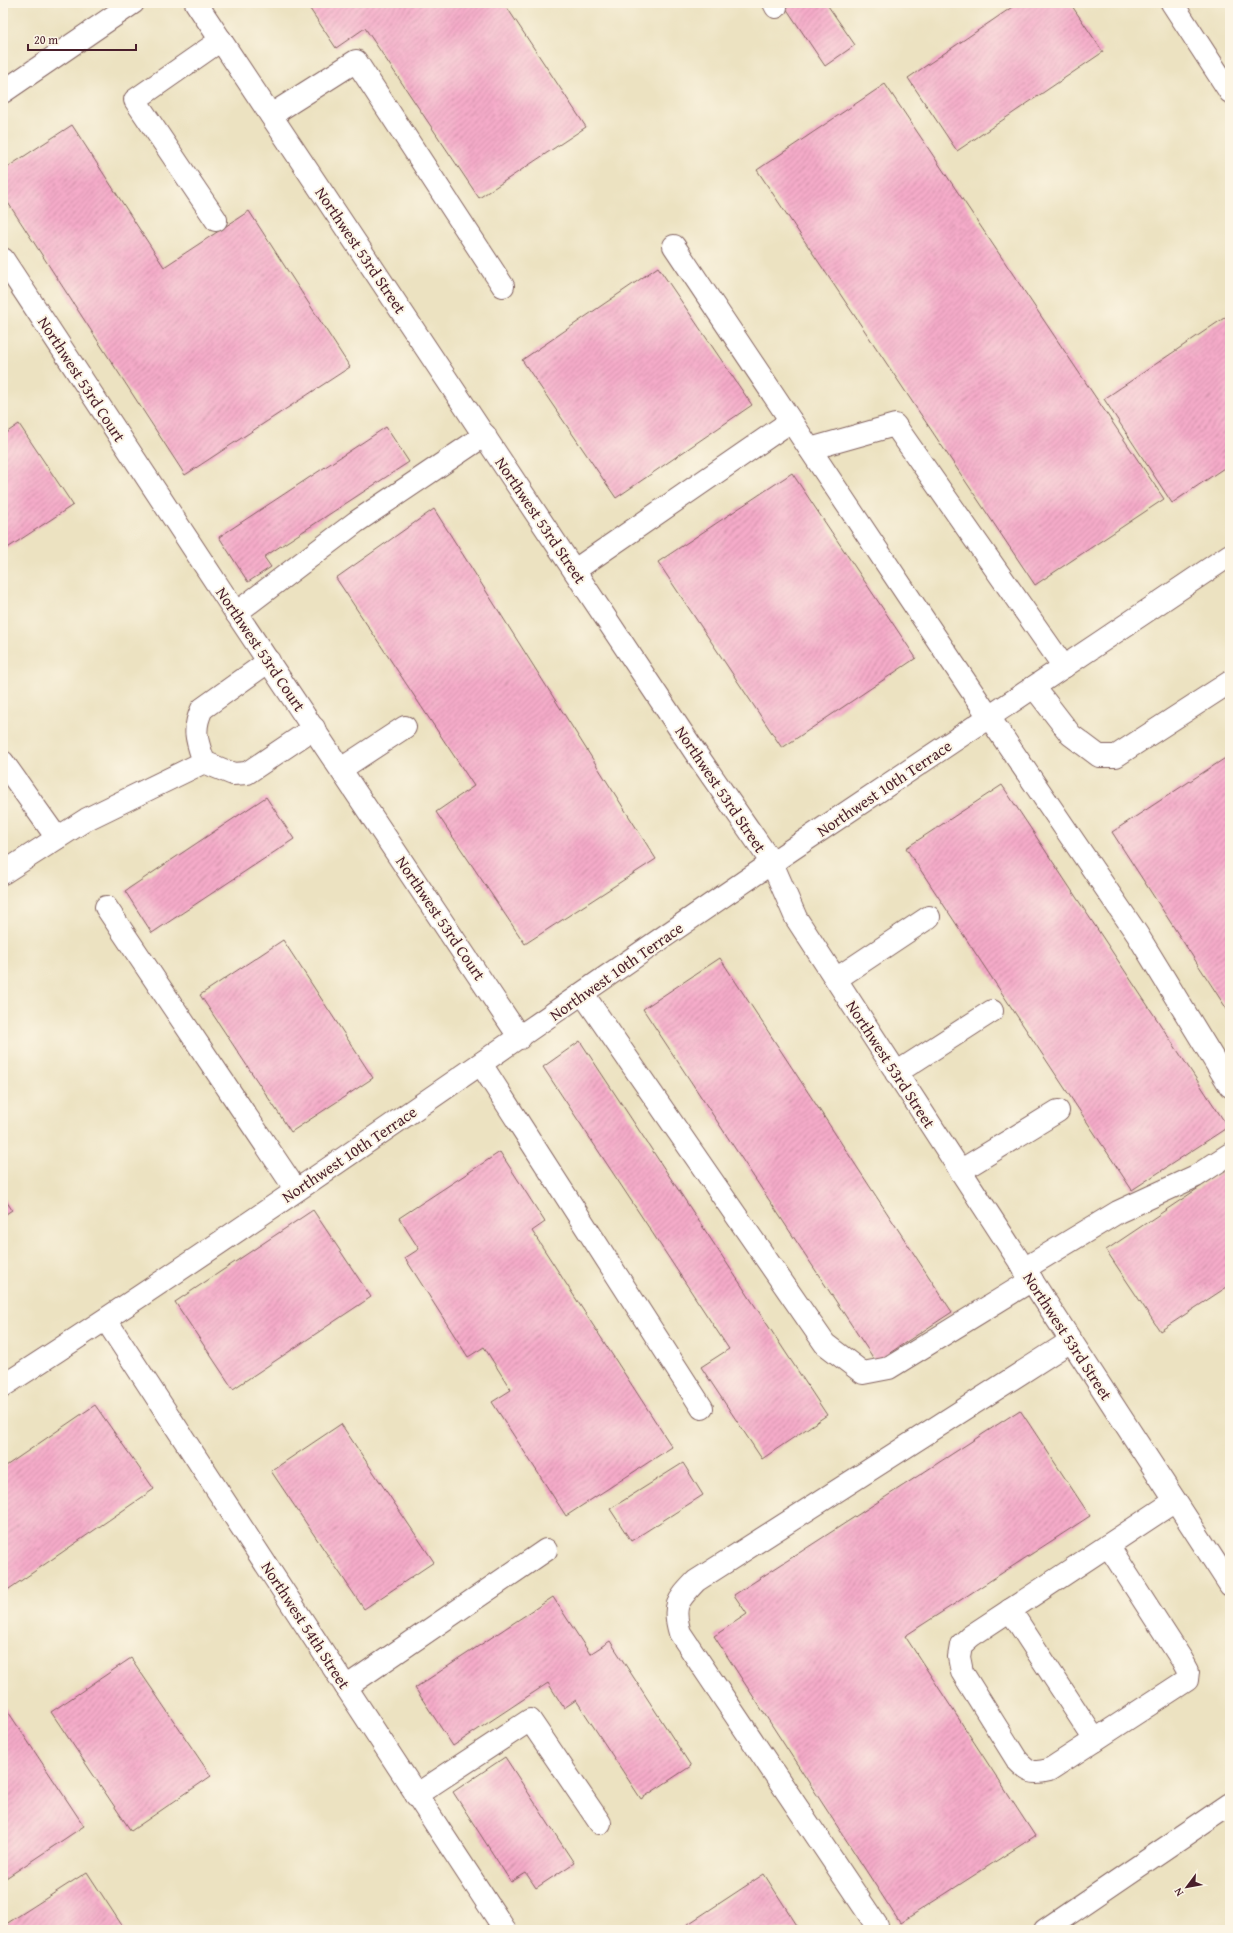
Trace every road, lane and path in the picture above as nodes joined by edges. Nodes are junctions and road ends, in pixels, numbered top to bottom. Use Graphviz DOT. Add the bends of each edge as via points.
graph roads {
  1 [pos="133,3"];
  2 [pos="196,3"];
  3 [pos="1172,3"];
  4 [pos="221,40"];
  5 [pos="3,92"];
  6 [pos="1230,92"];
  7 [pos="271,115"];
  8 [pos="216,220"];
  9 [pos="674,246"];
  10 [pos="3,259"];
  11 [pos="503,286"];
  12 [pos="791,421"];
  13 [pos="485,435"];
  14 [pos="810,449"];
  15 [pos="1230,555"];
  16 [pos="575,570"];
  17 [pos="236,613"];
  18 [pos="270,661"];
  19 [pos="1064,667"];
  20 [pos="1230,682"];
  21 [pos="1034,687"];
  22 [pos="989,717"];
  23 [pos="405,727"];
  24 [pos="314,728"];
  25 [pos="3,762"];
  26 [pos="204,762"];
  27 [pos="341,769"];
  28 [pos="57,838"];
  29 [pos="772,863"];
  30 [pos="3,872"];
  31 [pos="106,907"];
  32 [pos="929,917"];
  33 [pos="836,979"];
  34 [pos="583,994"];
  35 [pos="992,1011"];
  36 [pos="520,1038"];
  37 [pos="481,1064"];
  38 [pos="896,1073"];
  39 [pos="1230,1086"];
  40 [pos="1058,1111"];
  41 [pos="1230,1154"];
  42 [pos="960,1171"];
  43 [pos="296,1190"];
  44 [pos="1028,1275"];
  45 [pos="106,1320"];
  46 [pos="1072,1341"];
  47 [pos="3,1386"];
  48 [pos="702,1408"];
  49 [pos="1175,1501"];
  50 [pos="1108,1545"];
  51 [pos="546,1550"];
  52 [pos="1230,1585"];
  53 [pos="1010,1610"];
  54 [pos="346,1687"];
  55 [pos="1095,1740"];
  56 [pos="416,1794"];
  57 [pos="1230,1804"];
  58 [pos="600,1823"];
  59 [pos="877,1926"];
  60 [pos="505,1930"];
  61 [pos="1045,1930"];
  1 -- 5 [label="street"];
  2 -- 4 [label="street, Northwest 53rd Street"];
  3 -- 6 [label="street"];
  4 -- 7 [label="street, Northwest 53rd Street"];
  4 -- 8 [label="street" via="135,100"];
  7 -- 11 [label="street" via="356,61"];
  7 -- 13 [label="street, Northwest 53rd Street"];
  9 -- 12 [label="street"];
  10 -- 17 [label="street, Northwest 53rd Court"];
  12 -- 14 [label="street"];
  12 -- 16 [label="street"];
  13 -- 16 [label="street, Northwest 53rd Street"];
  13 -- 17 [label="street" via="356,522"];
  14 -- 19 [label="street" via="895,425"];
  14 -- 22 [label="street"];
  15 -- 19 [label="street, Northwest 10th Terrace"];
  16 -- 29 [label="street, Northwest 53rd Street"];
  17 -- 18 [label="street, Northwest 53rd Court"];
  18 -- 24 [label="street, Northwest 53rd Court"];
  18 -- 26 [label="street" via="202,709 197,719 195,735"];
  19 -- 21 [label="street, Northwest 10th Terrace"];
  20 -- 21 [label="street" via="1116,756 1099,756 1071,735"];
  21 -- 22 [label="street, Northwest 10th Terrace"];
  22 -- 29 [label="street, Northwest 10th Terrace"];
  22 -- 39 [label="street" via="1136,934"];
  23 -- 27 [label="street"];
  24 -- 26 [label="street" via="246,773 234,774"];
  24 -- 27 [label="street, Northwest 53rd Court"];
  25 -- 28 [label="street"];
  26 -- 28 [label="street" via="87,819"];
  27 -- 36 [label="street, Northwest 53rd Court"];
  28 -- 30 [label="street"];
  29 -- 33 [label="street, Northwest 53rd Street" via="796,918"];
  29 -- 34 [label="street, Northwest 10th Terrace"];
  31 -- 43 [label="street"];
  32 -- 33 [label="street"];
  33 -- 38 [label="street, Northwest 53rd Street"];
  34 -- 36 [label="street, Northwest 10th Terrace"];
  34 -- 44 [label="street" via="824,1344 863,1373 889,1368"];
  35 -- 38 [label="street"];
  36 -- 37 [label="street, Northwest 10th Terrace"];
  37 -- 43 [label="street, Northwest 10th Terrace"];
  37 -- 48 [label="street"];
  38 -- 42 [label="street, Northwest 53rd Street"];
  40 -- 42 [label="street"];
  41 -- 44 [label="street" via="1196,1176 1118,1212"];
  42 -- 44 [label="street, Northwest 53rd Street"];
  43 -- 45 [label="street, Northwest 10th Terrace"];
  44 -- 46 [label="street, Northwest 53rd Street"];
  45 -- 47 [label="street, Northwest 10th Terrace"];
  45 -- 54 [label="street, Northwest 54th Street"];
  46 -- 49 [label="street, Northwest 53rd Street"];
  46 -- 59 [label="street" via="696,1581 681,1596 675,1610 680,1633"];
  49 -- 50 [label="street"];
  49 -- 52 [label="street, Northwest 53rd Street"];
  50 -- 53 [label="street"];
  50 -- 55 [label="street" via="1188,1671 1187,1680 1181,1685"];
  51 -- 54 [label="street"];
  53 -- 55 [label="street"];
  53 -- 55 [label="street" via="961,1645 959,1657 962,1672 1017,1760 1026,1770 1038,1773 1049,1770"];
  54 -- 56 [label="street, Northwest 54th Street"];
  56 -- 58 [label="street" via="530,1720"];
  56 -- 60 [label="street, Northwest 54th Street"];
  57 -- 61 [label="street"];
}
